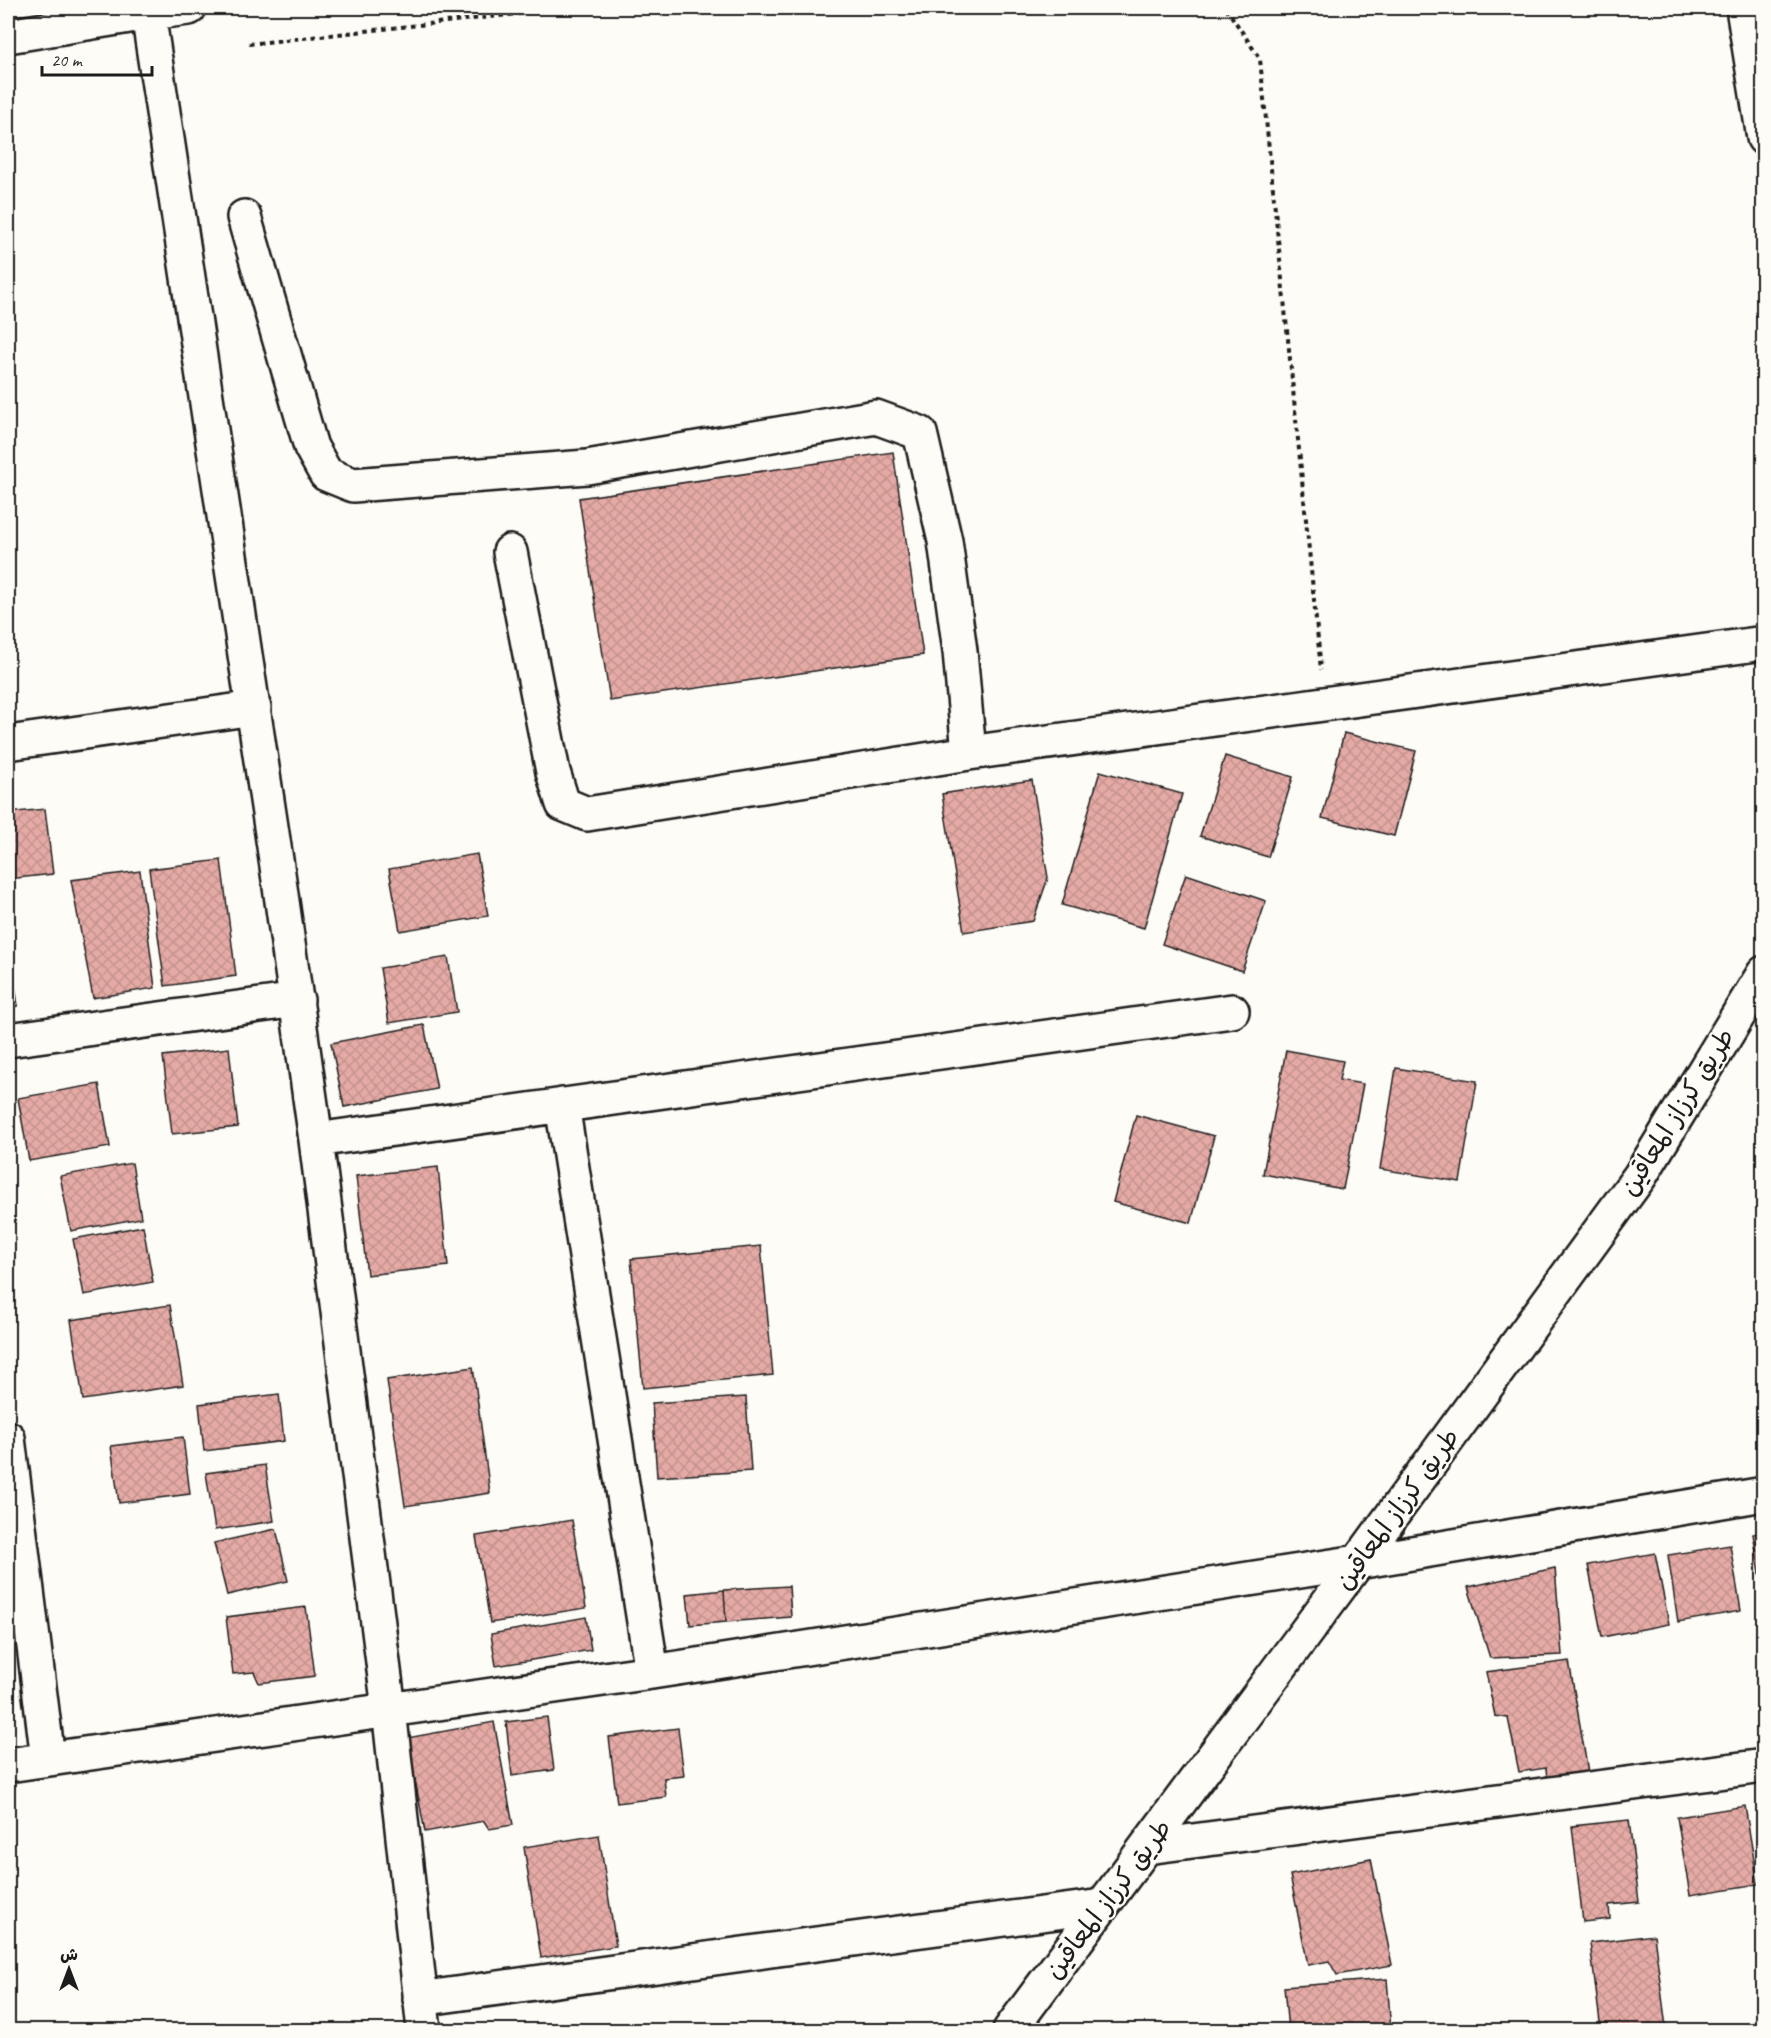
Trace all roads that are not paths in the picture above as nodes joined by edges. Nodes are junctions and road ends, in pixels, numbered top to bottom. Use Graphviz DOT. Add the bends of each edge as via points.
graph roads {
  1 [pos="189,8"];
  2 [pos="1743,8"];
  3 [pos="147,10"];
  4 [pos="8,36"];
  5 [pos="1764,138"];
  6 [pos="244,217"];
  7 [pos="510,552"];
  8 [pos="1764,643"];
  9 [pos="254,708"];
  10 [pos="8,743"];
  11 [pos="969,753"];
  12 [pos="1764,973"];
  13 [pos="297,1000"];
  14 [pos="1232,1011"];
  15 [pos="8,1040"];
  16 [pos="562,1105"];
  17 [pos="316,1140"];
  18 [pos="8,1438"];
  19 [pos="1764,1494"];
  20 [pos="1358,1562"];
  21 [pos="652,1672"];
  22 [pos="388,1709"];
  23 [pos="48,1759"];
  24 [pos="8,1765"];
  25 [pos="1764,1766"];
  26 [pos="1147,1846"];
  27 [pos="1102,1906"];
  28 [pos="422,2015"];
  29 [pos="1010,2031"];
  1 -- 3 [label="street"];
  2 -- 5 [label="street"];
  3 -- 4 [label="street"];
  3 -- 9 [label="street"];
  6 -- 11 [label="street" via="311,447 326,474 353,485 587,467 876,417 920,433 945,541"];
  7 -- 11 [label="street" via="553,772 563,804 587,814"];
  8 -- 11 [label="street"];
  9 -- 10 [label="street"];
  9 -- 13 [label="street"];
  12 -- 20 [label="street, طريق كرزاز المعاقين" via="1640,1176"];
  13 -- 15 [label="street"];
  13 -- 17 [label="street"];
  14 -- 16 [label="street"];
  16 -- 17 [label="street"];
  16 -- 21 [label="street"];
  17 -- 22 [label="street"];
  18 -- 23 [label="street"];
  19 -- 20 [label="street"];
  20 -- 21 [label="street"];
  20 -- 26 [label="street, طريق كرزاز المعاقين"];
  21 -- 22 [label="street"];
  22 -- 23 [label="street"];
  22 -- 28 [label="street"];
  23 -- 24 [label="street"];
  25 -- 26 [label="street"];
  26 -- 27 [label="street, طريق كرزاز المعاقين"];
  27 -- 28 [label="street" via="782,1948"];
  27 -- 29 [label="street, طريق كرزاز المعاقين"];
}
